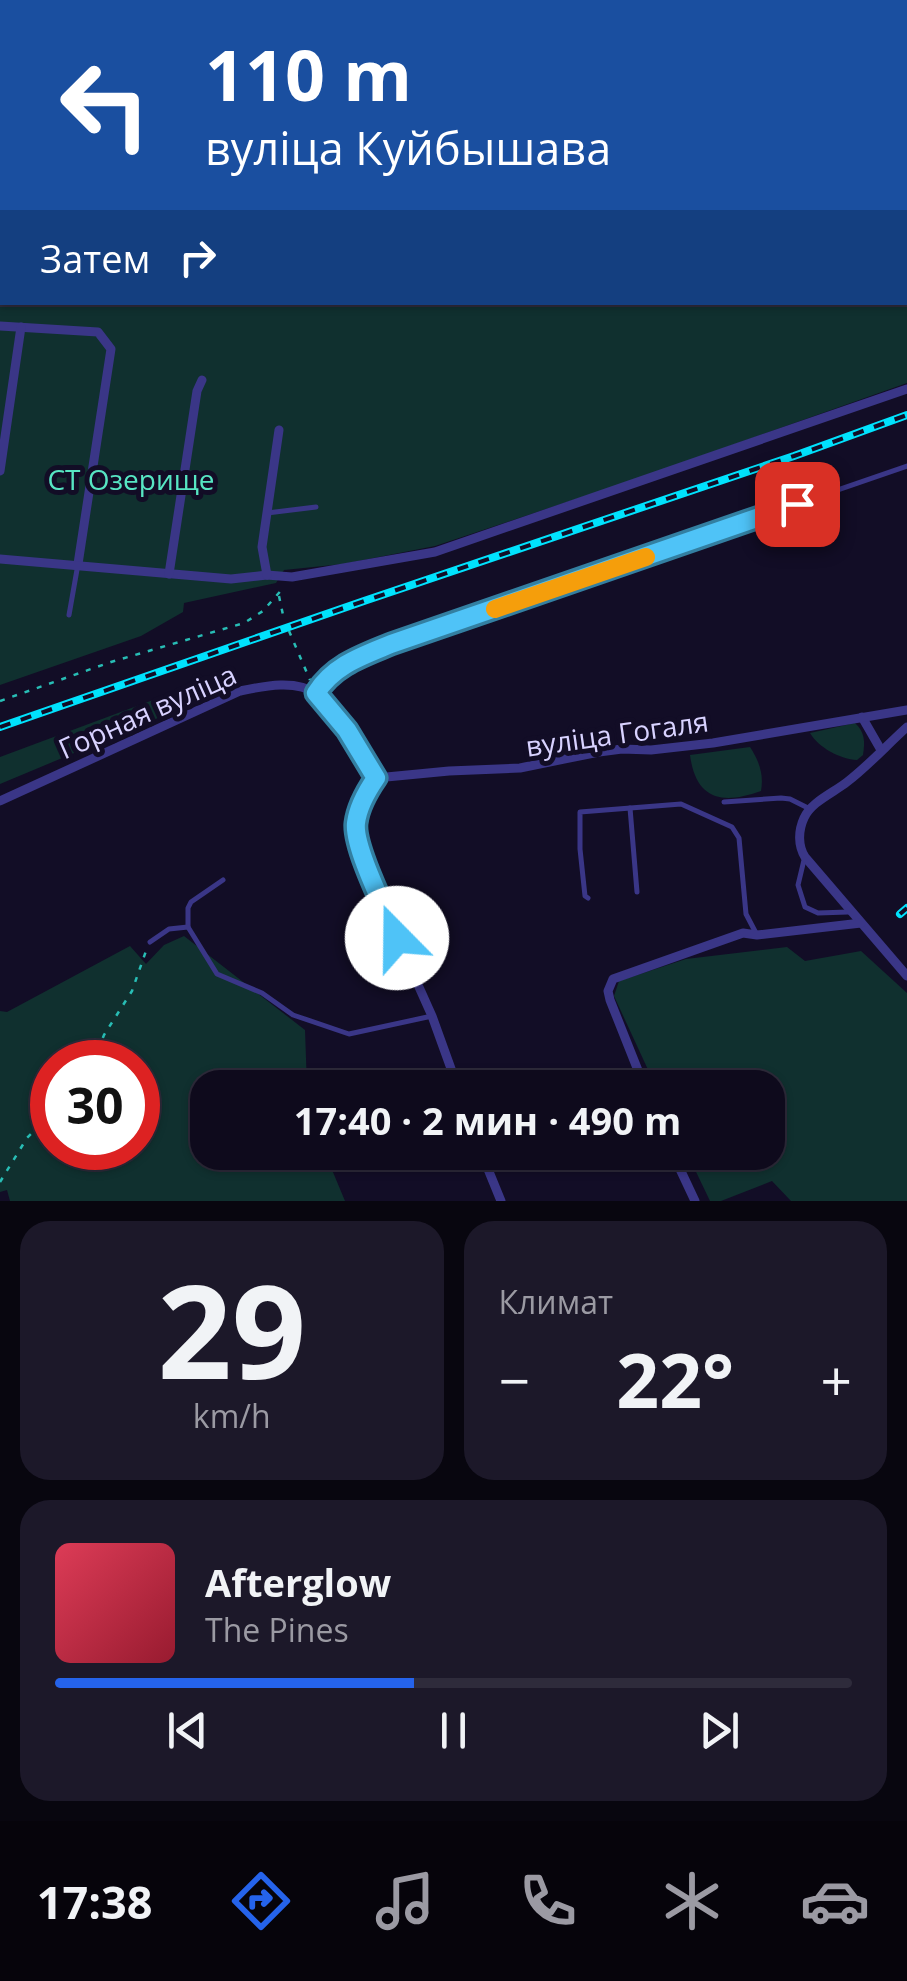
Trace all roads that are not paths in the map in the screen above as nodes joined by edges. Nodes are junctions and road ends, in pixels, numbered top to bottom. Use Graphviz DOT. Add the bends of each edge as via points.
graph roads {
  1 [pos="0,326"];
  2 [pos="21,327"];
  3 [pos="202,380"];
  4 [pos="907,389"];
  5 [pos="279,430"];
  6 [pos="907,466"];
  7 [pos="0,471"];
  8 [pos="316,507"];
  9 [pos="267,512"];
  10 [pos="0,560"];
  11 [pos="78,564"];
  12 [pos="168,574"];
  13 [pos="271,576"];
  14 [pos="68,615"];
  15 [pos="316,693"];
  16 [pos="907,710"];
  17 [pos="862,718"];
  18 [pos="907,727"];
  19 [pos="880,750"];
  20 [pos="376,778"];
  21 [pos="0,801"];
  22 [pos="724,802"];
  23 [pos="630,808"];
  24 [pos="810,809"];
  25 [pos="805,857"];
  26 [pos="223,880"];
  27 [pos="638,892"];
  28 [pos="588,898"];
  29 [pos="850,912"];
  30 [pos="861,923"];
  31 [pos="188,926"];
  32 [pos="758,934"];
  33 [pos="150,942"];
  34 [pos="907,976"];
  35 [pos="432,1016"];
  36 [pos="452,1070"];
  37 [pos="638,1070"];
  38 [pos="488,1170"];
  39 [pos="680,1170"];
  40 [pos="501,1201"];
  41 [pos="695,1201"];
  1 -- 2 [label="street"];
  2 -- 7 [label="street"];
  2 -- 11 [label="street" via="98,332 112,349"];
  3 -- 12 [label="street"];
  4 -- 13 [label="street" via="435,552"];
  5 -- 9 [label="street"];
  6 -- 15 [label="lane" via="391,644 336,670"];
  8 -- 9 [label="lane"];
  9 -- 13 [label="street" via="262,547"];
  10 -- 11 [label="street"];
  11 -- 12 [label="street"];
  11 -- 14 [label="lane"];
  12 -- 13 [label="street"];
  15 -- 20 [label="street"];
  15 -- 21 [label="street, Горная вуліца" via="277,684 240,691"];
  16 -- 17 [label="street, вуліца Гогаля"];
  17 -- 19 [label="street"];
  17 -- 20 [label="street, вуліца Гогаля" via="520,768"];
  18 -- 19 [label="street"];
  19 -- 24 [label="street"];
  20 -- 35 [label="street" via="356,832"];
  22 -- 24 [label="lane" via="781,798"];
  23 -- 27 [label="lane"];
  23 -- 28 [label="lane" via="580,812"];
  23 -- 32 [label="lane" via="681,804 732,826 739,838 746,914"];
  24 -- 25 [label="street" via="799,836"];
  25 -- 29 [label="street"];
  25 -- 29 [label="lane" via="798,885 805,908"];
  26 -- 31 [label="lane" via="191,902"];
  29 -- 30 [label="street"];
  30 -- 32 [label="street"];
  30 -- 34 [label="street"];
  31 -- 33 [label="lane"];
  31 -- 35 [label="lane" via="218,974 293,1015 349,1034"];
  32 -- 37 [label="street" via="743,933 613,980 610,1000"];
  35 -- 36 [label="street"];
  38 -- 40 [label="street"];
  39 -- 41 [label="street"];
}
